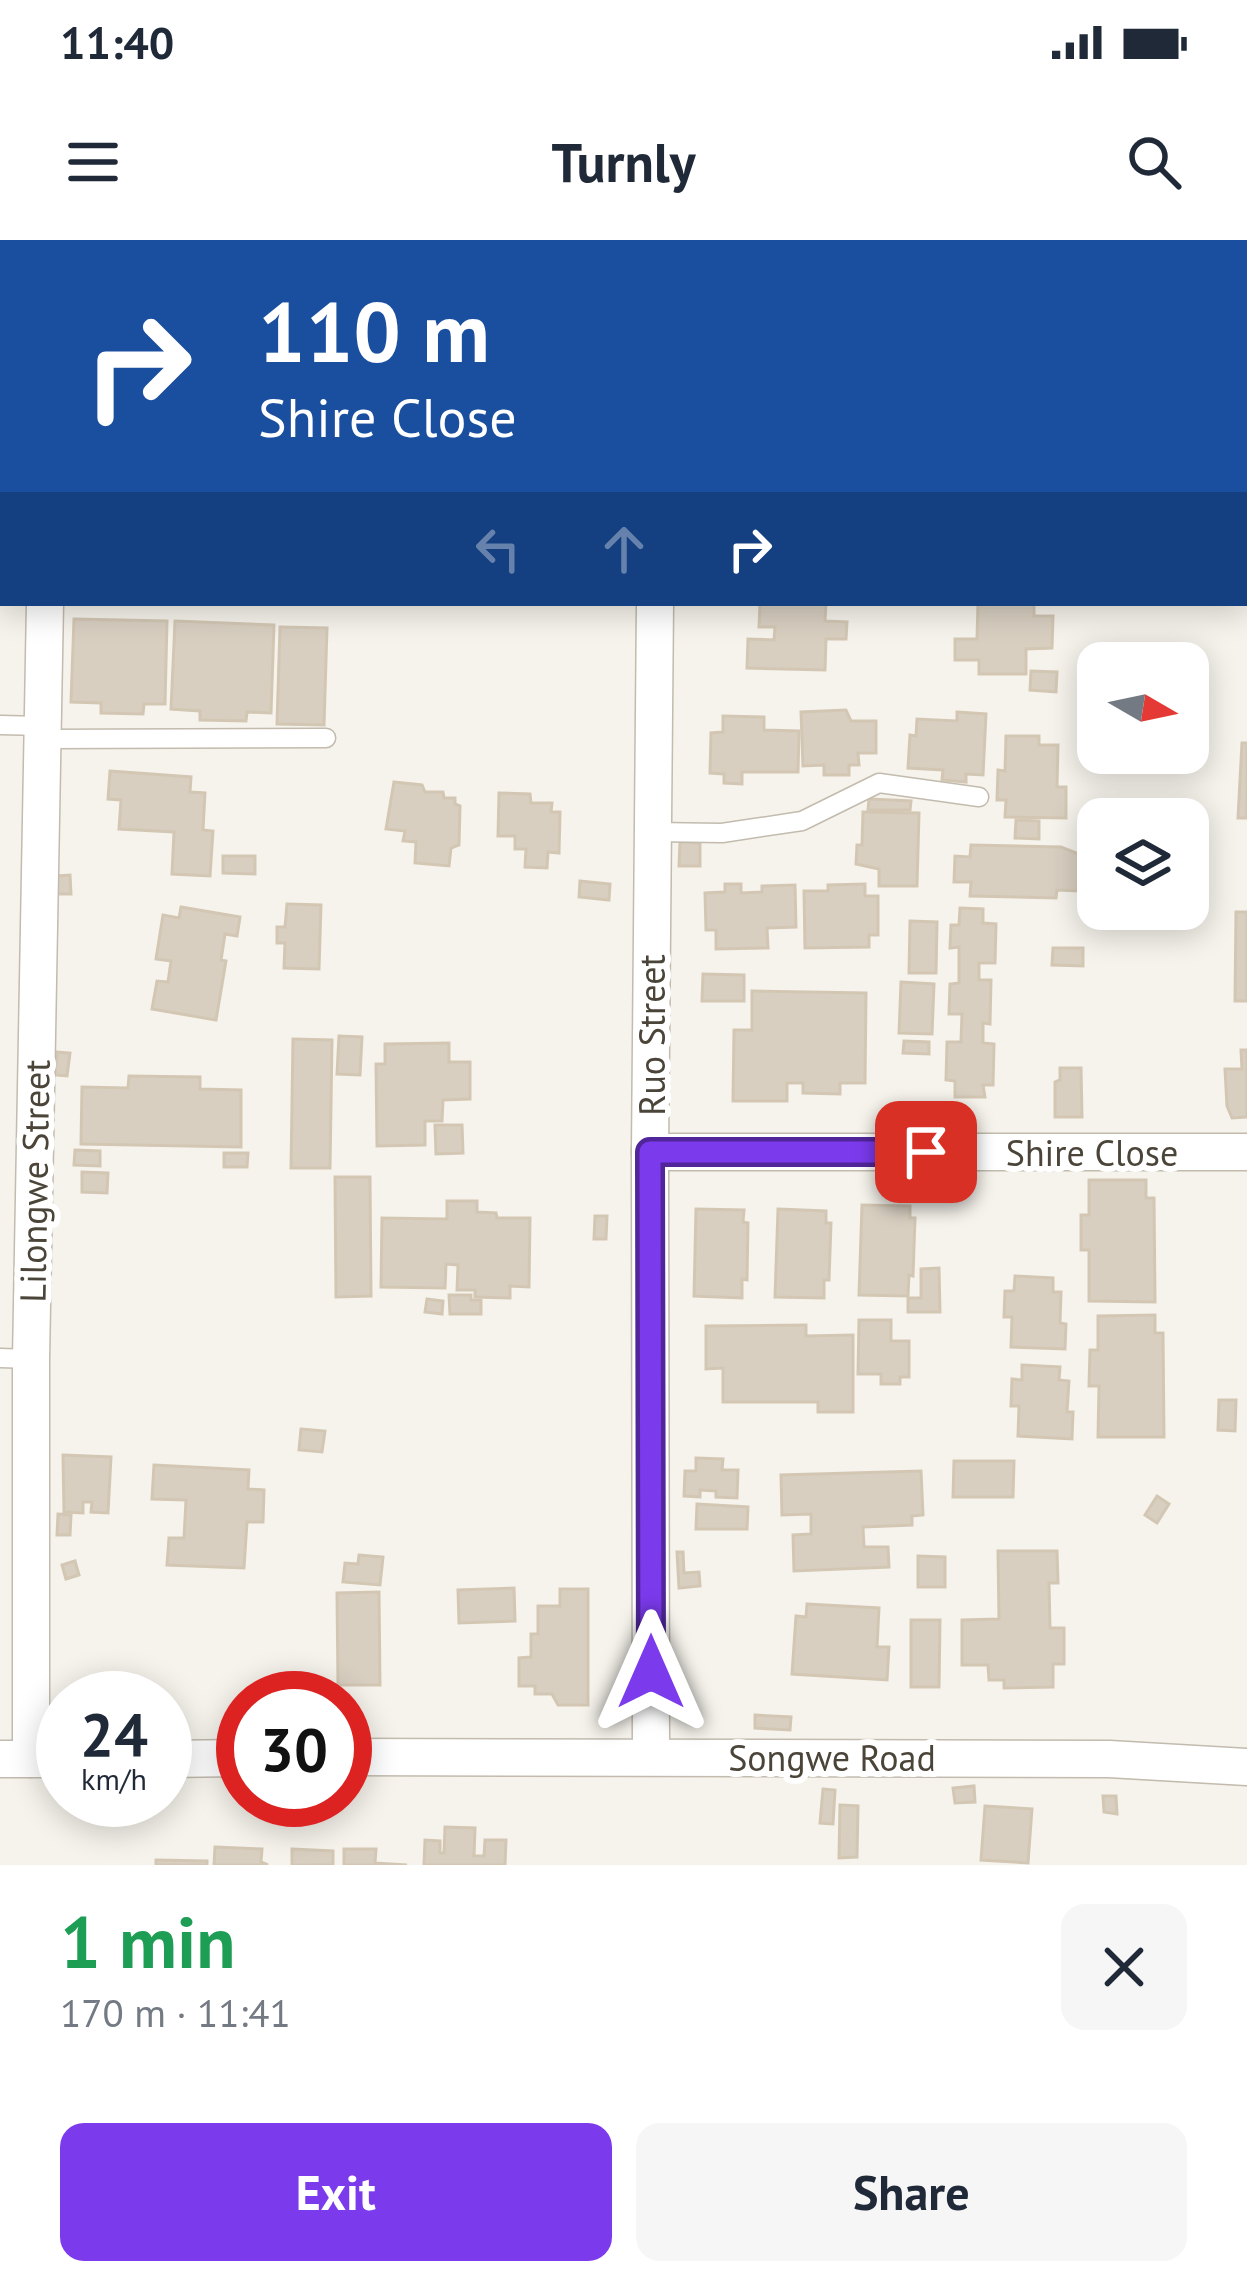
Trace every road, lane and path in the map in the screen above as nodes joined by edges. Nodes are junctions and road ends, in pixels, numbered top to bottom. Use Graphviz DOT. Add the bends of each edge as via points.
graph roads {
  1 [pos="45,606"];
  2 [pos="655,606"];
  3 [pos="0,725"];
  4 [pos="43,733"];
  5 [pos="326,738"];
  6 [pos="979,797"];
  7 [pos="653,832"];
  8 [pos="650,1152"];
  9 [pos="1247,1152"];
  10 [pos="15,1359"];
  11 [pos="651,1756"];
  12 [pos="372,1757"];
  13 [pos="31,1759"];
  14 [pos="1247,1767"];
  1 -- 4 [label="street, Lilongwe Street"];
  2 -- 7 [label="street, Ruo Street"];
  3 -- 4 [label="lane"];
  4 -- 5 [label="lane"];
  4 -- 10 [label="street, Lilongwe Street"];
  6 -- 7 [label="lane" via="879,783 802,821 722,833"];
  7 -- 8 [label="street, Ruo Street"];
  8 -- 9 [label="street, Shire Close"];
  8 -- 11 [label="street, Ruo Street"];
  10 -- 13 [label="street, Lilongwe Street"];
  11 -- 12 [label="street, Songwe Road"];
  11 -- 14 [label="street, Songwe Road"];
}
